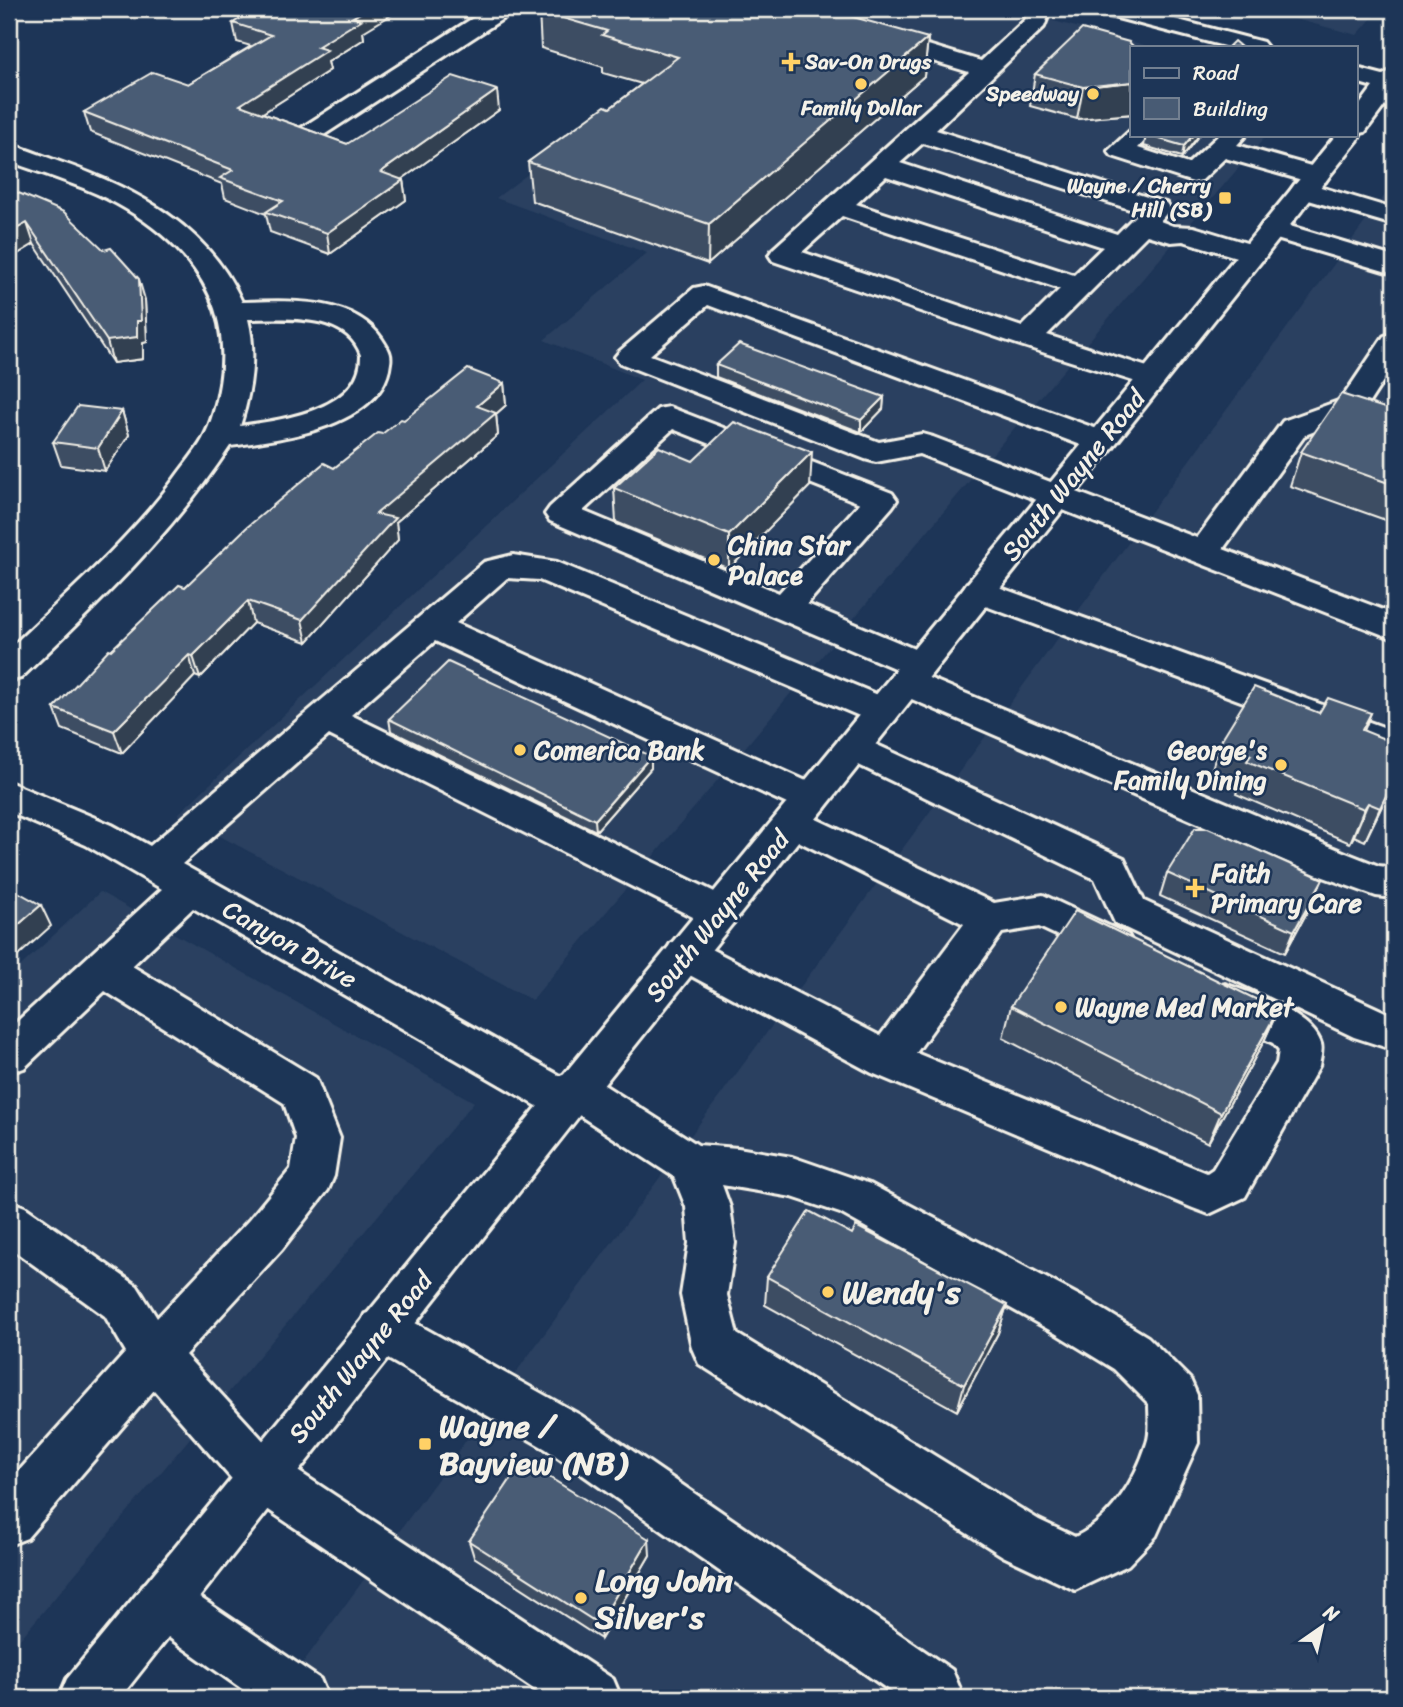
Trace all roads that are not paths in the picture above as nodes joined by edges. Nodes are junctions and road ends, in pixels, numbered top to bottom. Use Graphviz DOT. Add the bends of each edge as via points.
graph roads {
  1 [pos="502,9"];
  2 [pos="785,9"];
  3 [pos="1040,9"];
  4 [pos="1115,9"];
  5 [pos="1224,43"];
  6 [pos="1247,46"];
  7 [pos="986,70"];
  8 [pos="1358,75"];
  9 [pos="1392,82"];
  10 [pos="1358,124"];
  11 [pos="919,133"];
  12 [pos="1136,136"];
  13 [pos="1348,136"];
  14 [pos="304,137"];
  15 [pos="1228,139"];
  16 [pos="1195,141"];
  17 [pos="9,152"];
  18 [pos="882,166"];
  19 [pos="1192,174"];
  20 [pos="1310,183"];
  21 [pos="837,206"];
  22 [pos="1149,216"];
  23 [pos="1394,217"];
  24 [pos="1263,242"];
  25 [pos="1121,244"];
  26 [pos="1394,266"];
  27 [pos="1079,286"];
  28 [pos="232,311"];
  29 [pos="1027,338"];
  30 [pos="1394,342"];
  31 [pos="1152,378"];
  32 [pos="1352,406"];
  33 [pos="1384,417"];
  34 [pos="219,438"];
  35 [pos="1100,441"];
  36 [pos="1056,496"];
  37 [pos="1203,553"];
  38 [pos="979,591"];
  39 [pos="784,608"];
  40 [pos="430,625"];
  41 [pos="1394,627"];
  42 [pos="9,669"];
  43 [pos="902,686"];
  44 [pos="324,717"];
  45 [pos="1394,746"];
  46 [pos="853,747"];
  47 [pos="9,796"];
  48 [pos="802,810"];
  49 [pos="153,866"];
  50 [pos="1394,883"];
  51 [pos="190,887"];
  52 [pos="719,912"];
  53 [pos="989,919"];
  54 [pos="685,954"];
  55 [pos="1153,965"];
  56 [pos="102,968"];
  57 [pos="1190,984"];
  58 [pos="1394,1033"];
  59 [pos="9,1055"];
  60 [pos="887,1060"];
  61 [pos="571,1095"];
  62 [pos="691,1164"];
  63 [pos="9,1221"];
  64 [pos="382,1330"];
  65 [pos="154,1354"];
  66 [pos="263,1477"];
  67 [pos="9,1520"];
  68 [pos="162,1602"];
  69 [pos="86,1698"];
  70 [pos="301,1698"];
  71 [pos="594,1698"];
  72 [pos="930,1698"];
  1 -- 14 [label="street"];
  2 -- 7 [label="street"];
  3 -- 7 [label="street" via="1035,22"];
  4 -- 5 [label="street"];
  5 -- 6 [label="street"];
  7 -- 11 [label="street"];
  8 -- 9 [label="street"];
  9 -- 10 [label="street"];
  11 -- 18 [label="street"];
  11 -- 22 [label="street"];
  12 -- 19 [label="street" via="1121,151"];
  13 -- 20 [label="street, South Wayne Road"];
  15 -- 16 [label="street"];
  15 -- 19 [label="street"];
  15 -- 20 [label="street"];
  17 -- 28 [label="street" via="112,192 148,212 201,259"];
  18 -- 21 [label="street"];
  18 -- 25 [label="street"];
  19 -- 22 [label="street"];
  20 -- 23 [label="street"];
  20 -- 24 [label="street, South Wayne Road"];
  21 -- 27 [label="street"];
  21 -- 29 [label="street" via="783,255"];
  22 -- 24 [label="street" via="1171,234"];
  22 -- 25 [label="street"];
  24 -- 26 [label="street"];
  24 -- 31 [label="street, South Wayne Road"];
  25 -- 27 [label="street"];
  27 -- 29 [label="street"];
  28 -- 34 [label="street" via="237,369 234,396"];
  28 -- 34 [label="street" via="323,314 364,333 377,354 367,389 321,417 267,432"];
  29 -- 31 [label="street"];
  30 -- 32 [label="street"];
  31 -- 35 [label="street, South Wayne Road"];
  32 -- 33 [label="street"];
  32 -- 37 [label="street" via="1294,428"];
  34 -- 42 [label="street" via="175,502 134,549"];
  35 -- 36 [label="street, South Wayne Road"];
  35 -- 36 [label="street" via="704,294 630,357 876,452 922,444"];
  36 -- 37 [label="street"];
  36 -- 38 [label="street, South Wayne Road"];
  37 -- 41 [label="street"];
  38 -- 43 [label="street, South Wayne Road"];
  38 -- 45 [label="street"];
  39 -- 39 [label="street" via="881,500 669,416 561,514"];
  39 -- 43 [label="street"];
  40 -- 43 [label="street" via="488,575 513,566 545,570"];
  40 -- 44 [label="street"];
  40 -- 48 [label="street"];
  43 -- 46 [label="street, South Wayne Road"];
  43 -- 50 [label="street" via="1332,864"];
  44 -- 49 [label="street"];
  44 -- 52 [label="street"];
  46 -- 48 [label="street, South Wayne Road"];
  46 -- 58 [label="street" via="1110,869 1129,912"];
  47 -- 49 [label="street, Canyon Drive" via="99,835"];
  48 -- 52 [label="street, South Wayne Road"];
  48 -- 53 [label="street"];
  49 -- 51 [label="street, Canyon Drive"];
  51 -- 56 [label="street"];
  51 -- 61 [label="street, Canyon Drive"];
  52 -- 54 [label="street, South Wayne Road"];
  53 -- 55 [label="street" via="1043,912"];
  53 -- 60 [label="street"];
  54 -- 60 [label="street"];
  54 -- 61 [label="street, South Wayne Road"];
  56 -- 59 [label="street"];
  56 -- 65 [label="street" via="301,1091 318,1138 312,1176 266,1234"];
  57 -- 60 [label="street" via="1288,1031 1301,1046 1298,1066 1229,1183 1209,1194"];
  61 -- 62 [label="street, Canyon Drive"];
  61 -- 64 [label="street, South Wayne Road"];
  62 -- 62 [label="street" via="708,1207 712,1243 704,1295 716,1348 1021,1538 1075,1564 1110,1547 1138,1518 1173,1443 1173,1395 1131,1353 853,1198 792,1177"];
  63 -- 65 [label="street" via="121,1301"];
  64 -- 66 [label="street, South Wayne Road"];
  64 -- 72 [label="street" via="563,1432 933,1689"];
  65 -- 66 [label="street"];
  65 -- 67 [label="street"];
  66 -- 68 [label="street, South Wayne Road"];
  66 -- 71 [label="street"];
  68 -- 69 [label="street, South Wayne Road"];
  68 -- 70 [label="street"];
}
